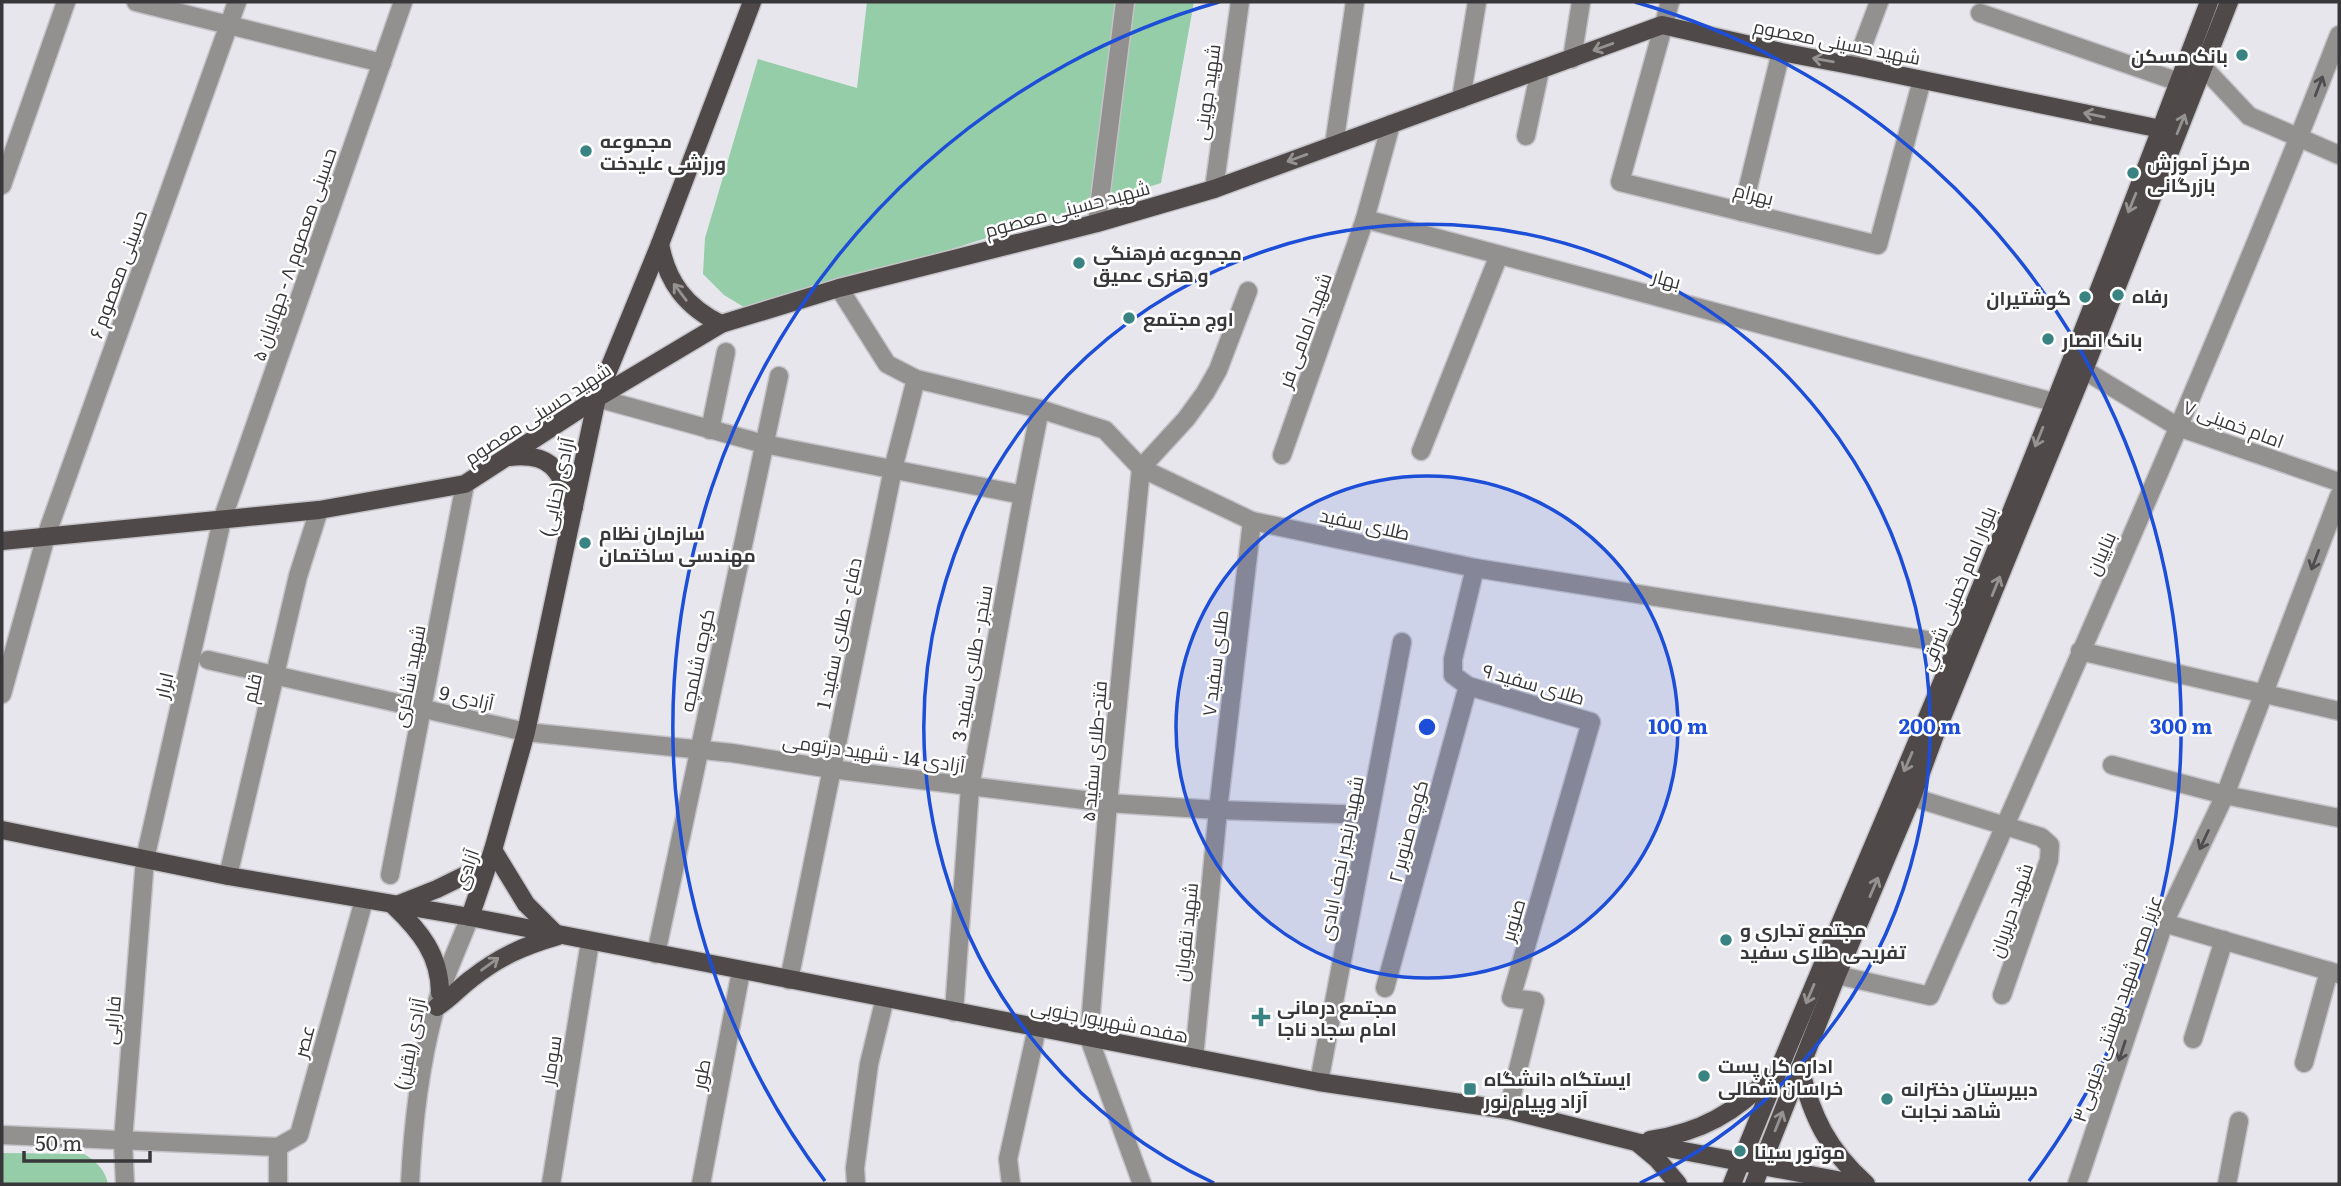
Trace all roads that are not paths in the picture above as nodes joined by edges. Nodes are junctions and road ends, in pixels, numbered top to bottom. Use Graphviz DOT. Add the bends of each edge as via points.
graph roads {
  1 [pos="66,2"];
  2 [pos="136,2"];
  3 [pos="236,2"];
  4 [pos="403,2"];
  5 [pos="752,2"];
  6 [pos="1125,2"];
  7 [pos="1240,2"];
  8 [pos="1355,2"];
  9 [pos="1477,2"];
  10 [pos="1581,2"];
  11 [pos="1670,2"];
  12 [pos="1879,2"];
  13 [pos="2209,2"];
  14 [pos="2229,2"];
  15 [pos="1980,13"];
  16 [pos="228,25"];
  17 [pos="1662,26"];
  18 [pos="2339,35"];
  19 [pos="1781,52"];
  20 [pos="1572,59"];
  21 [pos="382,63"];
  22 [pos="1855,66"];
  23 [pos="2203,67"];
  24 [pos="1540,70"];
  25 [pos="1923,80"];
  26 [pos="2179,82"];
  27 [pos="1461,99"];
  28 [pos="1391,124"];
  29 [pos="2161,129"];
  30 [pos="1526,136"];
  31 [pos="2299,137"];
  32 [pos="1334,145"];
  33 [pos="2339,155"];
  34 [pos="2,184"];
  35 [pos="1214,189"];
  36 [pos="1742,212"];
  37 [pos="1365,219"];
  38 [pos="1097,223"];
  39 [pos="660,244"];
  40 [pos="1499,255"];
  41 [pos="839,288"];
  42 [pos="1248,291"];
  43 [pos="721,324"];
  44 [pos="726,352"];
  45 [pos="2084,370"];
  46 [pos="779,376"];
  47 [pos="916,379"];
  48 [pos="597,398"];
  49 [pos="2053,402"];
  50 [pos="1040,409"];
  51 [pos="2178,427"];
  52 [pos="710,430"];
  53 [pos="764,444"];
  54 [pos="1421,451"];
  55 [pos="1282,455"];
  56 [pos="505,458"];
  57 [pos="1141,468"];
  58 [pos="893,470"];
  59 [pos="2339,482"];
  60 [pos="465,484"];
  61 [pos="1023,495"];
  62 [pos="2339,496"];
  63 [pos="574,507"];
  64 [pos="319,510"];
  65 [pos="222,520"];
  66 [pos="1252,521"];
  67 [pos="46,536"];
  68 [pos="2,541"];
  69 [pos="1475,568"];
  70 [pos="1402,642"];
  71 [pos="1957,645"];
  72 [pos="2080,651"];
  73 [pos="208,660"];
  74 [pos="276,674"];
  75 [pos="1468,686"];
  76 [pos="2,694"];
  77 [pos="2263,694"];
  78 [pos="423,709"];
  79 [pos="2339,711"];
  80 [pos="1591,722"];
  81 [pos="526,732"];
  82 [pos="698,750"];
  83 [pos="2112,765"];
  84 [pos="831,769"];
  85 [pos="970,787"];
  86 [pos="2225,795"];
  87 [pos="1912,797"];
  88 [pos="1108,803"];
  89 [pos="1218,810"];
  90 [pos="1369,815"];
  91 [pos="2339,818"];
  92 [pos="2005,826"];
  93 [pos="2,830"];
  94 [pos="493,850"];
  95 [pos="145,859"];
  96 [pos="228,876"];
  97 [pos="390,876"];
  98 [pos="364,900"];
  99 [pos="394,906"];
  100 [pos="470,917"];
  101 [pos="2164,923"];
  102 [pos="558,936"];
  103 [pos="2224,940"];
  104 [pos="590,942"];
  105 [pos="656,954"];
  106 [pos="741,971"];
  107 [pos="2334,972"];
  108 [pos="1837,975"];
  109 [pos="789,980"];
  110 [pos="1385,988"];
  111 [pos="2002,995"];
  112 [pos="885,998"];
  113 [pos="439,1000"];
  114 [pos="954,1012"];
  115 [pos="1037,1028"];
  116 [pos="1088,1038"];
  117 [pos="2193,1040"];
  118 [pos="1194,1058"];
  119 [pos="2304,1063"];
  120 [pos="1779,1068"];
  121 [pos="1800,1068"];
  122 [pos="1319,1082"];
  123 [pos="1508,1110"];
  124 [pos="2239,1121"];
  125 [pos="2,1135"];
  126 [pos="123,1141"];
  127 [pos="1636,1142"];
  128 [pos="278,1147"];
  129 [pos="1741,1162"];
  130 [pos="1761,1166"];
  131 [pos="125,1184"];
  132 [pos="278,1184"];
  133 [pos="410,1184"];
  134 [pos="551,1184"];
  135 [pos="701,1184"];
  136 [pos="856,1184"];
  137 [pos="1011,1184"];
  138 [pos="1142,1184"];
  139 [pos="1678,1184"];
  140 [pos="1732,1184"];
  141 [pos="1754,1184"];
  142 [pos="1858,1184"];
  143 [pos="1866,1184"];
  144 [pos="2077,1184"];
  145 [pos="2227,1184"];
  1 -- 34 [label="street"];
  2 -- 16 [label="street"];
  3 -- 16 [label="street, حسینی معصوم ۶"];
  4 -- 21 [label="street, حسینی معصوم ۸ - جهانیان ۵"];
  5 -- 39 [label="main road, آزادی (حنایی)"];
  6 -- 38 [label="street"];
  7 -- 35 [label="street, شهید جوینی"];
  8 -- 32 [label="street"];
  9 -- 27 [label="street"];
  10 -- 20 [label="street"];
  11 -- 17 [label="street"];
  12 -- 22 [label="street"];
  13 -- 26 [label="main road, بلوار امام خمینی شرقي"];
  14 -- 23 [label="main road, بلوار امام خمینی شرقي"];
  15 -- 26 [label="street"];
  16 -- 21 [label="street"];
  16 -- 67 [label="street, حسینی معصوم ۶"];
  17 -- 19 [label="main road, شهید حسینی معصوم"];
  17 -- 20 [label="main road, شهید حسینی معصوم, one-way"];
  17 -- 36 [label="street, بهرام" via="1620,182"];
  31 -- 18 [label="street, بناییان, one-way"];
  22 -- 19 [label="main road, شهید حسینی معصوم, one-way"];
  19 -- 36 [label="street"];
  20 -- 24 [label="main road, شهید حسینی معصوم"];
  21 -- 65 [label="street, حسینی معصوم ۸ - جهانیان ۵"];
  22 -- 25 [label="main road, شهید حسینی معصوم"];
  23 -- 31 [label="street" via="2249,116"];
  45 -- 23 [label="main road, بلوار امام خمینی شرقي, one-way"];
  24 -- 27 [label="main road, شهید حسینی معصوم"];
  24 -- 30 [label="street"];
  29 -- 25 [label="main road, شهید حسینی معصوم, one-way"];
  25 -- 36 [label="street, بهرام" via="1878,245"];
  26 -- 29 [label="main road, بلوار امام خمینی شرقي"];
  27 -- 28 [label="main road, شهید حسینی معصوم"];
  28 -- 32 [label="main road, شهید حسینی معصوم"];
  28 -- 37 [label="street"];
  29 -- 49 [label="main road, بلوار امام خمینی شرقي, one-way"];
  31 -- 33 [label="street"];
  31 -- 51 [label="street, بناییان"];
  32 -- 35 [label="main road, شهید حسینی معصوم, one-way"];
  35 -- 38 [label="main road, شهید حسینی معصوم"];
  37 -- 40 [label="street, بهار"];
  37 -- 55 [label="street, شهید امامی فر"];
  38 -- 41 [label="main road, شهید حسینی معصوم"];
  43 -- 39 [label="main road, one-way" via="679,293 663,262"];
  39 -- 48 [label="main road, آزادی (حنایی)"];
  40 -- 49 [label="street, بهار"];
  40 -- 54 [label="street"];
  41 -- 43 [label="main road, شهید حسینی معصوم"];
  41 -- 47 [label="street, طلای سفید" via="887,364"];
  42 -- 57 [label="street" via="1205,393"];
  43 -- 48 [label="main road, شهید حسینی معصوم"];
  44 -- 52 [label="street"];
  45 -- 51 [label="street, امام خمینی ۷"];
  87 -- 45 [label="main road, بلوار امام خمینی شرقي, one-way"];
  46 -- 53 [label="street, کوچه شلمچه"];
  47 -- 50 [label="street, طلای سفید"];
  47 -- 58 [label="street, دفاع - طلای سفید 1"];
  48 -- 52 [label="street"];
  48 -- 56 [label="main road, شهید حسینی معصوم"];
  48 -- 63 [label="main road, آزادی (حنایی)"];
  49 -- 71 [label="main road, بلوار امام خمینی شرقي, one-way"];
  50 -- 57 [label="street, طلای سفید" via="1105,430"];
  50 -- 61 [label="street, سنجر - طلای سفید 3"];
  51 -- 59 [label="street, امام خمینی ۷"];
  51 -- 72 [label="street, بناییان"];
  52 -- 53 [label="street"];
  53 -- 58 [label="street"];
  53 -- 82 [label="street, کوچه شلمچه"];
  56 -- 60 [label="main road, شهید حسینی معصوم"];
  56 -- 63 [label="main road" via="527,455 543,459 558,471"];
  57 -- 66 [label="street, طلای سفید"];
  57 -- 88 [label="street, فتح-طلای سفید ۵"];
  58 -- 61 [label="street"];
  58 -- 84 [label="street, دفاع - طلای سفید 1"];
  60 -- 64 [label="main road, شهید حسینی معصوم"];
  60 -- 78 [label="street, شهید شاکری"];
  61 -- 85 [label="street, سنجر - طلای سفید 3"];
  62 -- 77 [label="street, عزیز مصر شهید بهشتی جنوبی۳, one-way"];
  63 -- 81 [label="main road, آزادی (حنایی)"];
  64 -- 65 [label="main road, شهید حسینی معصوم"];
  64 -- 74 [label="street, قلم" via="298,576"];
  65 -- 67 [label="main road, شهید حسینی معصوم"];
  65 -- 95 [label="street, ابرار"];
  66 -- 69 [label="street, طلای سفید"];
  66 -- 89 [label="street, طلای سفید ۷"];
  67 -- 68 [label="main road, شهید حسینی معصوم"];
  67 -- 76 [label="street, حسینی معصوم ۶"];
  69 -- 71 [label="street, طلای سفید"];
  69 -- 75 [label="street, طلای سفید ۹" via="1453,659 1453,675"];
  70 -- 90 [label="street, شهید رنجبر نجف ابادی"];
  71 -- 120 [label="main road, بلوار امام خمینی شرقي, one-way"];
  72 -- 77 [label="street"];
  72 -- 92 [label="street, بناییان"];
  73 -- 74 [label="street, آزادی 9"];
  74 -- 78 [label="street, آزادی 9"];
  74 -- 96 [label="street, قلم"];
  75 -- 80 [label="street, طلای سفید ۹"];
  75 -- 110 [label="street, کوچه صنوبر ۲"];
  77 -- 79 [label="street"];
  77 -- 86 [label="street, عزیز مصر شهید بهشتی جنوبی۳"];
  78 -- 81 [label="street, آزادی 9"];
  78 -- 97 [label="street, شهید شاکری"];
  80 -- 123 [label="street, صنوبر" via="1511,998 1535,1001"];
  81 -- 82 [label="street, آزادی 14 - شهید درتومی"];
  81 -- 94 [label="main road, آزادی (حنایی)"];
  82 -- 84 [label="street, آزادی 14 - شهید درتومی"];
  82 -- 105 [label="street, کوچه شلمچه"];
  83 -- 86 [label="street"];
  84 -- 85 [label="street, آزادی 14 - شهید درتومی"];
  84 -- 109 [label="street, دفاع - طلای سفید 1"];
  85 -- 88 [label="street, آزادی 14 - شهید درتومی"];
  85 -- 114 [label="street, سنجر - طلای سفید 3"];
  86 -- 91 [label="street"];
  86 -- 101 [label="street, عزیز مصر شهید بهشتی جنوبی۳, one-way"];
  87 -- 92 [label="street"];
  108 -- 87 [label="main road, بلوار امام خمینی شرقي, one-way"];
  88 -- 89 [label="street, آزادی 14 - شهید درتومی"];
  88 -- 116 [label="street, فتح-طلای سفید ۵"];
  89 -- 90 [label="street, آزادی 14 - شهید درتومی"];
  89 -- 118 [label="street, شهید نقویان"];
  90 -- 122 [label="street, شهید رنجبر نجف ابادی"];
  92 -- 108 [label="street, بناییان" via="1930,996"];
  92 -- 111 [label="street, شهید حریریان" via="2041,837 2050,845 2049,860"];
  93 -- 95 [label="main road"];
  94 -- 99 [label="main road" via="437,889"];
  94 -- 100 [label="main road, آزادی"];
  94 -- 102 [label="main road" via="526,904"];
  95 -- 96 [label="main road, هفده شهریور جنوبی"];
  95 -- 126 [label="street, فارابی"];
  96 -- 98 [label="main road, هفده شهریور جنوبی"];
  98 -- 99 [label="main road, هفده شهریور جنوبی"];
  98 -- 128 [label="street, عصر" via="299,1135"];
  99 -- 100 [label="main road, هفده شهریور جنوبی"];
  99 -- 113 [label="main road" via="425,939 439,973"];
  100 -- 102 [label="main road, هفده شهریور جنوبی"];
  100 -- 113 [label="street, آزادی (یقین)"];
  101 -- 103 [label="street"];
  101 -- 144 [label="street, عزیز مصر شهید بهشتی جنوبی۳, one-way"];
  102 -- 104 [label="main road, هفده شهریور جنوبی"];
  113 -- 102 [label="main road, one-way" via="499,958"];
  103 -- 107 [label="street"];
  103 -- 117 [label="street"];
  104 -- 105 [label="main road, هفده شهریور جنوبی"];
  104 -- 134 [label="street, سومار"];
  105 -- 106 [label="main road, هفده شهریور جنوبی"];
  106 -- 109 [label="main road, هفده شهریور جنوبی"];
  106 -- 135 [label="street, طور"];
  107 -- 119 [label="street"];
  108 -- 121 [label="main road, بلوار امام خمینی شرقي"];
  109 -- 112 [label="main road, هفده شهریور جنوبی"];
  112 -- 114 [label="main road, هفده شهریور جنوبی"];
  112 -- 136 [label="street" via="869,1064"];
  113 -- 133 [label="street, آزادی (یقین)" via="421,1081"];
  114 -- 115 [label="main road, هفده شهریور جنوبی"];
  115 -- 116 [label="main road, هفده شهریور جنوبی"];
  115 -- 137 [label="street" via="1008,1159"];
  116 -- 118 [label="main road, هفده شهریور جنوبی"];
  116 -- 138 [label="street"];
  118 -- 122 [label="main road, هفده شهریور جنوبی"];
  120 -- 127 [label="main road" via="1750,1098 1716,1121 1677,1136"];
  120 -- 129 [label="main road, بلوار امام خمینی شرقي"];
  130 -- 121 [label="main road, بلوار امام خمینی شرقي, one-way"];
  121 -- 143 [label="main road" via="1816,1122 1847,1168"];
  122 -- 123 [label="main road, هفده شهریور جنوبی"];
  123 -- 127 [label="main road, هفده شهریور جنوبی"];
  124 -- 145 [label="street"];
  125 -- 126 [label="street"];
  126 -- 128 [label="street"];
  126 -- 131 [label="street, فارابی"];
  127 -- 129 [label="main road, هفده شهریور جنوبی"];
  127 -- 139 [label="main road"];
  128 -- 132 [label="street"];
  129 -- 130 [label="main road, هفده شهریور جنوبی"];
  129 -- 140 [label="main road, بلوار امام خمینی شرقي"];
  130 -- 141 [label="main road, بلوار امام خمینی شرقي"];
  130 -- 142 [label="main road"];
}
